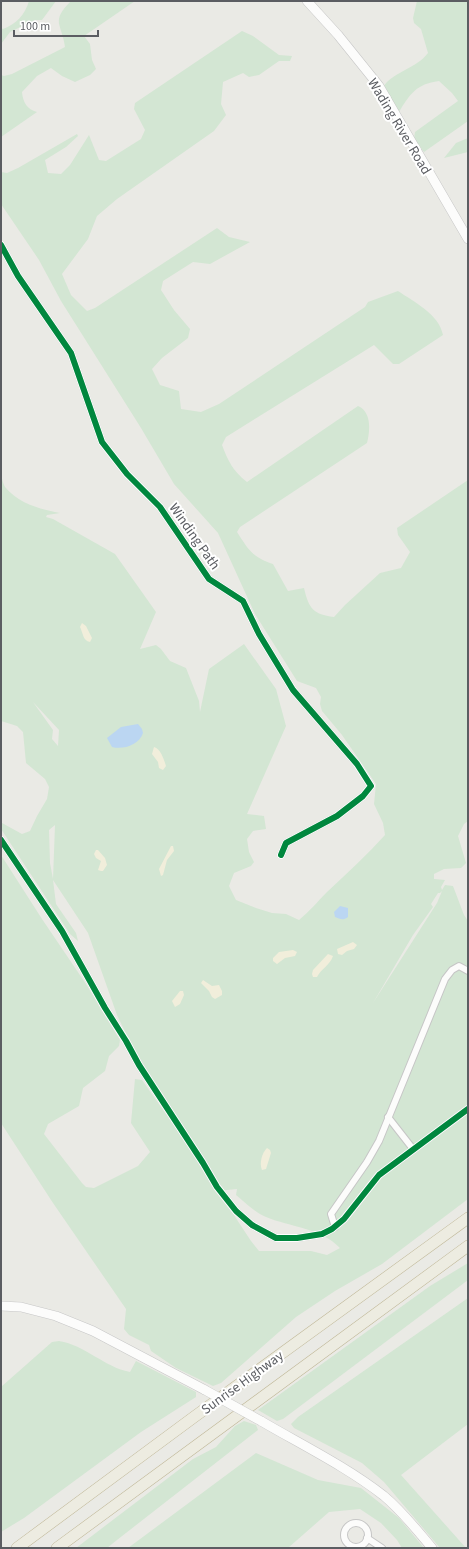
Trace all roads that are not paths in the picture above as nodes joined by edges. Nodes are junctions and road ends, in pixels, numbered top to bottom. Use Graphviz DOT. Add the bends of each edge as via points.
graph roads {
  1 [pos="307,1"];
  2 [pos="468,239"];
  3 [pos="1,245"];
  4 [pos="1,840"];
  5 [pos="281,855"];
  6 [pos="468,971"];
  7 [pos="468,1109"];
  8 [pos="388,1117"];
  9 [pos="413,1149"];
  10 [pos="467,1218"];
  11 [pos="335,1227"];
  12 [pos="468,1246"];
  13 [pos="1,1306"];
  14 [pos="367,1538"];
  15 [pos="17,1548"];
  16 [pos="57,1548"];
  17 [pos="382,1548"];
  18 [pos="432,1548"];
  1 -- 2 [label="main road, Wading River Road" via="379,86"];
  3 -- 5 [label="street, Winding Path" via="14,271 71,353 102,442 127,474 160,507 209,579 243,601 259,634 293,690 357,764 371,786 337,816 286,843"];
  4 -- 11 [label="street" via="62,931 138,1064 236,1211 252,1225 276,1238 322,1234"];
  6 -- 8 [label="street" via="459,966 445,979"];
  7 -- 9 [label="street"];
  8 -- 9 [label="street"];
  8 -- 11 [label="street" via="367,1162 331,1214"];
  9 -- 11 [label="street" via="378,1175"];
  10 -- 15 [label="highway, Sunrise Highway"];
  12 -- 16 [label="highway, Sunrise Highway"];
  13 -- 18 [label="main road, bridge" via="21,1307 56,1316 93,1331 261,1421 368,1484 385,1497"];
  14 -- 17 [label="street"];
}
